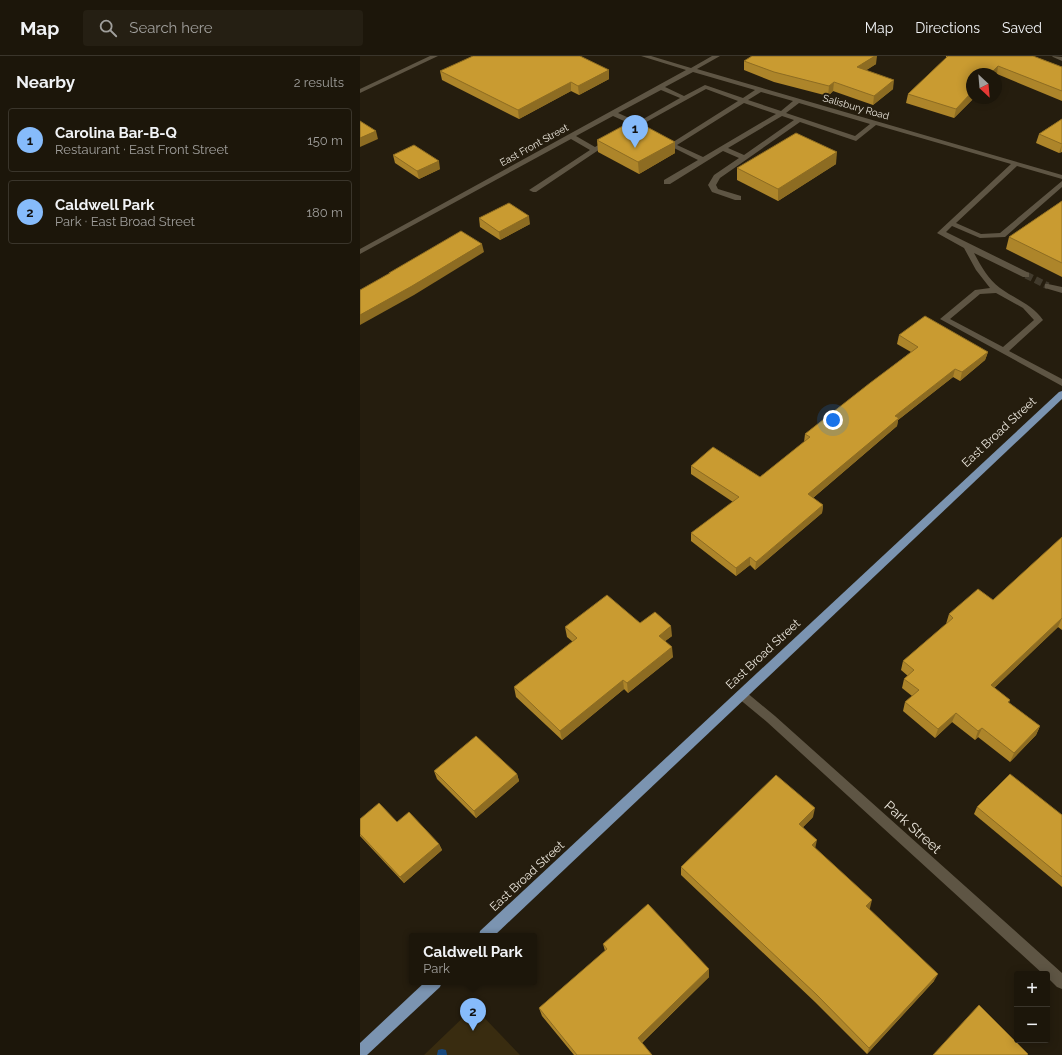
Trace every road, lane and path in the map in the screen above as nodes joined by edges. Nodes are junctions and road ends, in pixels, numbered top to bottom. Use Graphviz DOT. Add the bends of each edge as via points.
graph roads {
  1 [pos="435,56"];
  2 [pos="644,56"];
  3 [pos="717,56"];
  4 [pos="1055,56"];
  5 [pos="656,57"];
  6 [pos="1062,58"];
  7 [pos="692,70"];
  8 [pos="718,77"];
  9 [pos="705,86"];
  10 [pos="660,87"];
  11 [pos="761,89"];
  12 [pos="360,91"];
  13 [pos="684,98"];
  14 [pos="744,100"];
  15 [pos="798,100"];
  16 [pos="614,113"];
  17 [pos="782,113"];
  18 [pos="819,116"];
  19 [pos="800,119"];
  20 [pos="875,123"];
  21 [pos="637,124"];
  22 [pos="571,136"];
  23 [pos="722,148"];
  24 [pos="594,149"];
  25 [pos="744,158"];
  26 [pos="703,160"];
  27 [pos="1015,164"];
  28 [pos="1062,177"];
  29 [pos="667,182"];
  30 [pos="1062,183"];
  31 [pos="533,190"];
  32 [pos="738,198"];
  33 [pos="951,223"];
  34 [pos="967,245"];
  35 [pos="360,252"];
  36 [pos="1026,274"];
  37 [pos="1048,286"];
  38 [pos="998,290"];
  39 [pos="1062,290"];
  40 [pos="1004,351"];
  41 [pos="1062,383"];
  42 [pos="1062,394"];
  43 [pos="742,695"];
  44 [pos="488,933"];
  45 [pos="1062,982"];
  46 [pos="432,985"];
  47 [pos="360,1052"];
  1 -- 12 [label="street"];
  2 -- 5 [label="street, Salisbury Road"];
  3 -- 7 [label="street, East Front Street"];
  4 -- 6 [label="street"];
  5 -- 7 [label="street, Salisbury Road"];
  7 -- 8 [label="street, Salisbury Road"];
  7 -- 10 [label="street, East Front Street"];
  8 -- 9 [label="street"];
  8 -- 11 [label="street, Salisbury Road"];
  9 -- 13 [label="street"];
  9 -- 14 [label="street"];
  10 -- 13 [label="street"];
  10 -- 16 [label="street, East Front Street"];
  11 -- 14 [label="street"];
  11 -- 15 [label="street, Salisbury Road"];
  13 -- 21 [label="street"];
  14 -- 17 [label="street"];
  14 -- 26 [label="street" via="672,144"];
  15 -- 17 [label="street"];
  15 -- 18 [label="street, Salisbury Road"];
  16 -- 21 [label="street"];
  16 -- 22 [label="street, East Front Street"];
  17 -- 19 [label="street"];
  17 -- 23 [label="street"];
  18 -- 19 [label="street"];
  18 -- 20 [label="street, Salisbury Road"];
  18 -- 20 [label="street" via="856,139"];
  19 -- 25 [label="street"];
  20 -- 27 [label="street, Salisbury Road"];
  21 -- 24 [label="street"];
  22 -- 24 [label="street"];
  22 -- 35 [label="street, East Front Street"];
  23 -- 25 [label="street"];
  23 -- 26 [label="street"];
  24 -- 31 [label="street"];
  25 -- 32 [label="street" via="717,177 712,185 715,190"];
  26 -- 29 [label="street"];
  27 -- 28 [label="street, Salisbury Road"];
  27 -- 33 [label="street"];
  30 -- 33 [label="street" via="1002,235 980,236"];
  33 -- 34 [label="street" via="941,232"];
  34 -- 36 [label="street"];
  34 -- 38 [label="street" via="981,272"];
  37 -- 39 [label="street"];
  38 -- 40 [label="street" via="1033,310 1039,320"];
  38 -- 40 [label="street" via="978,292 944,319"];
  40 -- 41 [label="street"];
  42 -- 43 [label="main road, East Broad Street"];
  43 -- 44 [label="main road, East Broad Street"];
  43 -- 45 [label="street, Park Street"];
  46 -- 47 [label="main road"];
}
